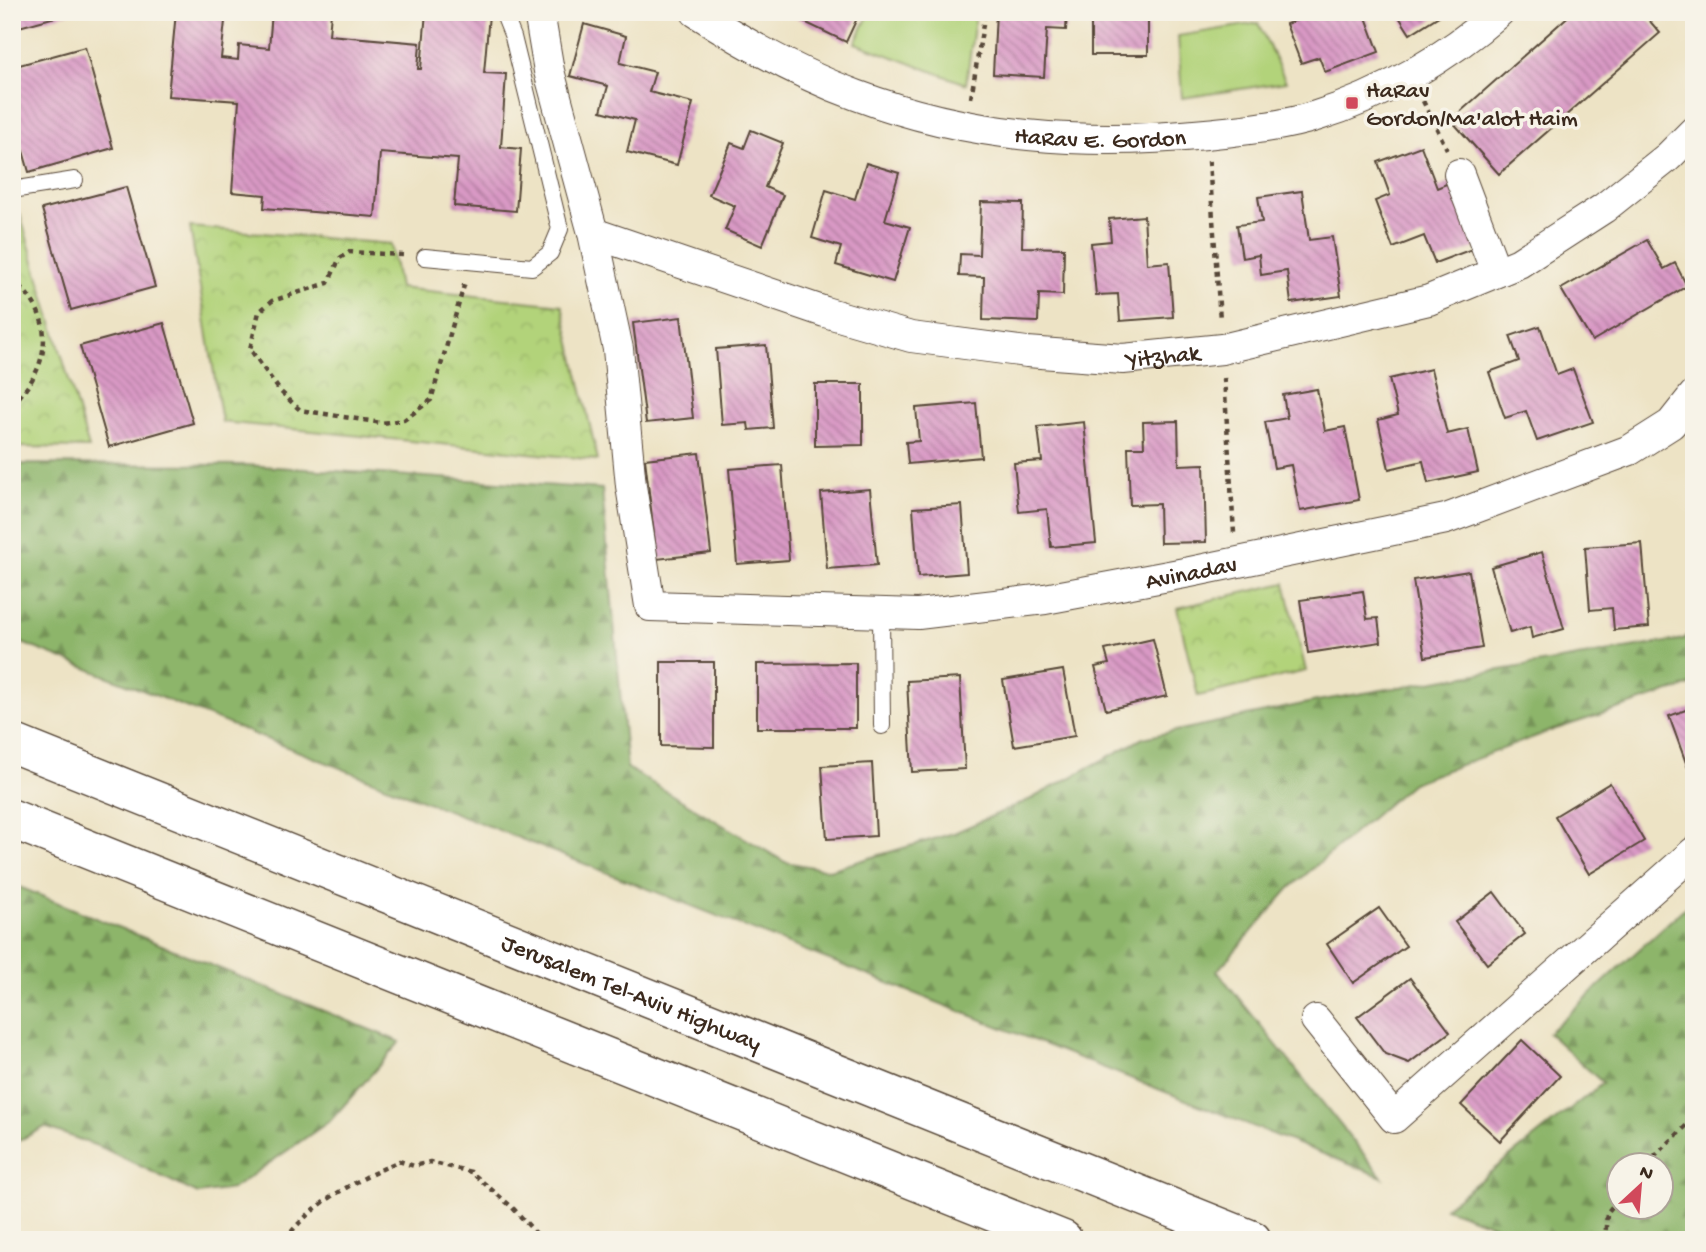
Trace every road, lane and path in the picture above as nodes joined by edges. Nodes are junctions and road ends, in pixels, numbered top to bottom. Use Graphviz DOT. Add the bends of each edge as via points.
graph roads {
  1 [pos="503,12"];
  2 [pos="539,12"];
  3 [pos="696,12"];
  4 [pos="985,12"];
  5 [pos="1499,12"];
  6 [pos="1410,75"];
  7 [pos="966,126"];
  8 [pos="1693,135"];
  9 [pos="1459,174"];
  10 [pos="75,180"];
  11 [pos="12,190"];
  12 [pos="593,233"];
  13 [pos="425,257"];
  14 [pos="471,261"];
  15 [pos="1496,272"];
  16 [pos="12,280"];
  17 [pos="1694,395"];
  18 [pos="12,404"];
  19 [pos="881,613"];
  20 [pos="882,726"];
  21 [pos="12,743"];
  22 [pos="12,819"];
  23 [pos="1694,852"];
  24 [pos="1316,1020"];
  25 [pos="1694,1118"];
  26 [pos="1661,1150"];
  27 [pos="1606,1220"];
  28 [pos="285,1240"];
  29 [pos="542,1240"];
  30 [pos="1063,1240"];
  31 [pos="1252,1240"];
  32 [pos="1605,1240"];
  1 -- 14 [label="lane" via="560,229 550,253 533,267"];
  2 -- 12 [label="street" via="549,71"];
  3 -- 7 [label="street, HaRav E. Gordon" via="760,53 857,96"];
  4 -- 7 [label="path"];
  5 -- 6 [label="street, HaRav E. Gordon" via="1462,45"];
  6 -- 7 [label="street, HaRav E. Gordon" via="1316,116 1247,130 1147,140 1068,141"];
  6 -- 9 [label="path"];
  8 -- 15 [label="street, Yitzhak" via="1604,208 1519,263"];
  9 -- 15 [label="street"];
  10 -- 11 [label="lane"];
  12 -- 15 [label="street, Yitzhak" via="911,337 1123,359 1222,349 1331,326 1429,300"];
  12 -- 19 [label="street, Avinadav" via="618,349 631,486 650,606"];
  13 -- 14 [label="lane"];
  13 -- 14 [label="path" via="349,252 340,258 328,283 272,301 259,312 250,349 300,410 383,423 404,420 431,400"];
  16 -- 18 [label="path" via="31,298 45,343 41,366 29,388"];
  17 -- 19 [label="street, Avinadav" via="1671,424 1630,450 1446,519 1045,599 918,614"];
  19 -- 20 [label="lane"];
  21 -- 31 [label="highway, Jerusalem Tel-Aviv Highway"];
  22 -- 30 [label="highway"];
  23 -- 24 [label="street" via="1394,1118"];
  25 -- 26 [label="path"];
  27 -- 32 [label="path"];
  28 -- 29 [label="path" via="297,1223 340,1189 399,1161 414,1166 430,1162 471,1172"];
}
